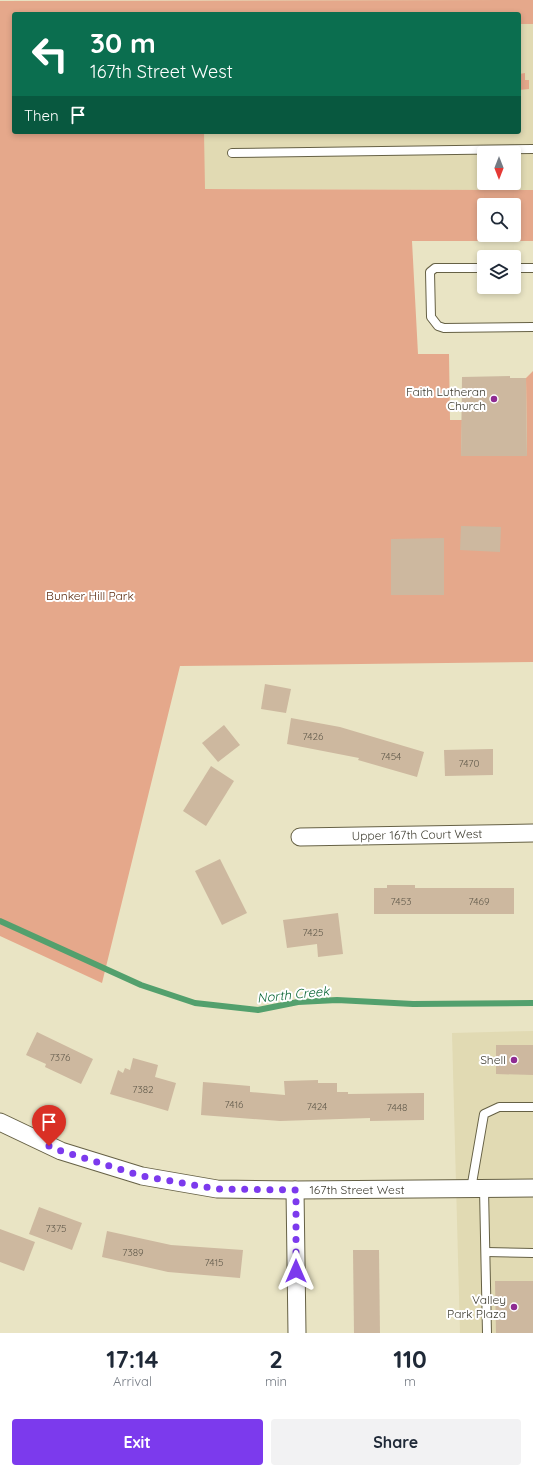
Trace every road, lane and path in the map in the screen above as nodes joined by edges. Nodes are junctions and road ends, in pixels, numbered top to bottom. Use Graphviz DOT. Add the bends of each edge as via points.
graph roads {
  1 [pos="533,149"];
  2 [pos="232,153"];
  3 [pos="477,268"];
  4 [pos="521,268"];
  5 [pos="533,268"];
  6 [pos="533,327"];
  7 [pos="533,833"];
  8 [pos="300,837"];
  9 [pos="533,1107"];
  10 [pos="0,1122"];
  11 [pos="533,1188"];
  12 [pos="478,1189"];
  13 [pos="296,1190"];
  14 [pos="486,1252"];
  15 [pos="533,1253"];
  16 [pos="297,1333"];
  17 [pos="487,1333"];
  1 -- 2 [label="lane"];
  3 -- 6 [label="lane" via="434,268 430,272 433,322 444,328"];
  4 -- 5 [label="lane"];
  7 -- 8 [label="street, Upper 167th Court West"];
  9 -- 12 [label="lane" via="499,1107 484,1114"];
  10 -- 13 [label="street, 167th Street West" via="61,1151 142,1176 217,1189"];
  11 -- 12 [label="street, 167th Street West"];
  12 -- 13 [label="street, 167th Street West"];
  12 -- 14 [label="lane"];
  13 -- 16 [label="street"];
  14 -- 15 [label="lane"];
  14 -- 17 [label="lane"];
}
